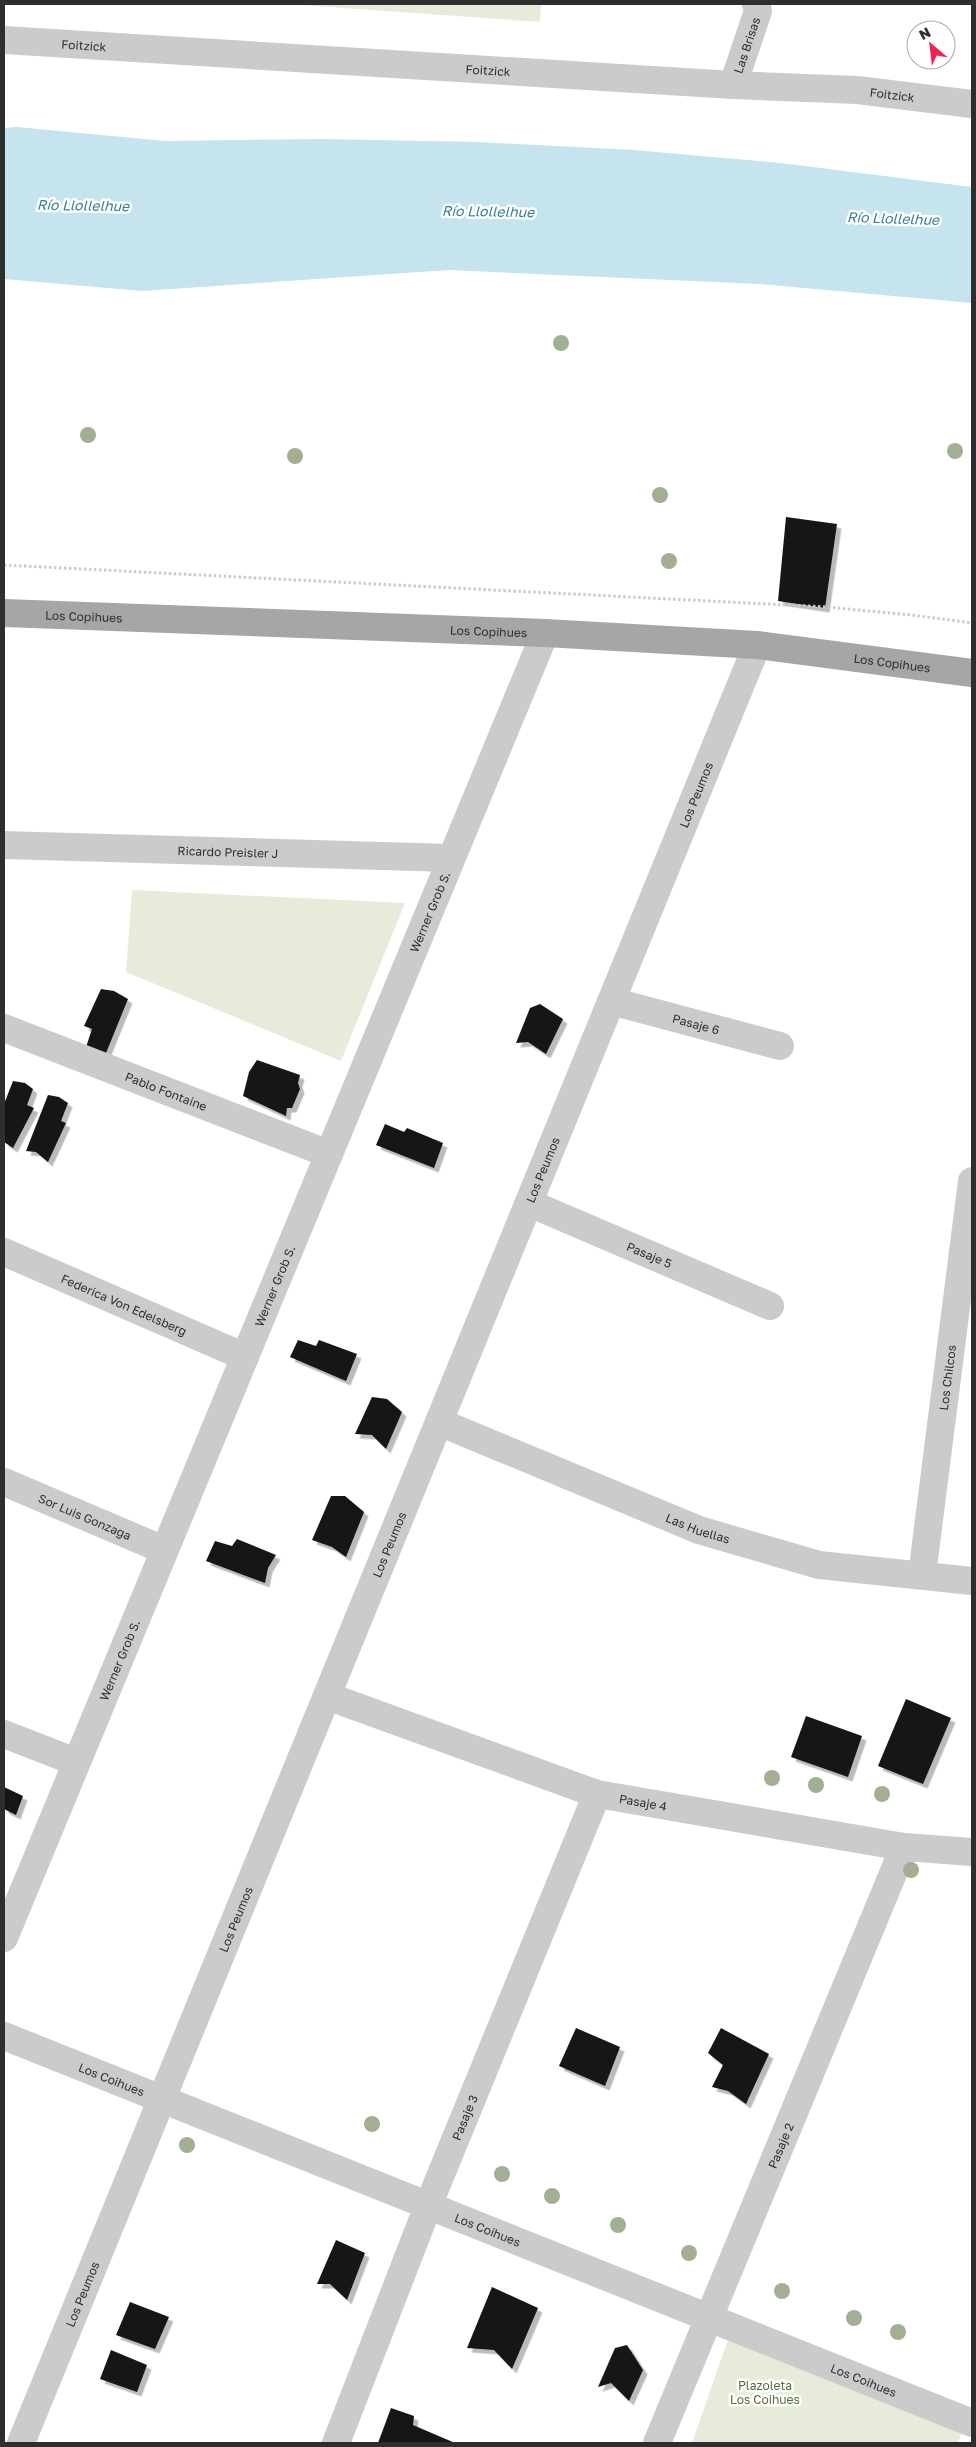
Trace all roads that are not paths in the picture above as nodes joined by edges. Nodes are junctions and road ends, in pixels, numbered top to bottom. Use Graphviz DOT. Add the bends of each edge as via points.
graph roads {
  1 [pos="756,4"];
  2 [pos="4,40"];
  3 [pos="733,85"];
  4 [pos="972,104"];
  5 [pos="4,613"];
  6 [pos="545,633"];
  7 [pos="757,645"];
  8 [pos="972,673"];
  9 [pos="4,845"];
  10 [pos="452,858"];
  11 [pos="611,1001"];
  12 [pos="4,1028"];
  13 [pos="780,1046"];
  14 [pos="329,1154"];
  15 [pos="972,1186"];
  16 [pos="529,1202"];
  17 [pos="4,1252"];
  18 [pos="770,1306"];
  19 [pos="245,1357"];
  20 [pos="439,1422"];
  21 [pos="4,1482"];
  22 [pos="164,1550"];
  23 [pos="922,1575"];
  24 [pos="972,1581"];
  25 [pos="327,1696"];
  26 [pos="4,1734"];
  27 [pos="76,1762"];
  28 [pos="597,1794"];
  29 [pos="904,1847"];
  30 [pos="972,1852"];
  31 [pos="4,1938"];
  32 [pos="4,2036"];
  33 [pos="162,2100"];
  34 [pos="428,2206"];
  35 [pos="709,2318"];
  36 [pos="972,2423"];
  37 [pos="21,2443"];
  38 [pos="336,2443"];
  39 [pos="658,2443"];
  1 -- 3 [label="street, Las Brisas" via="758,11"];
  2 -- 3 [label="street, Foitzick"];
  3 -- 4 [label="street, Foitzick" via="857,90"];
  5 -- 6 [label="main road, Los Copihues"];
  6 -- 7 [label="main road, Los Copihues"];
  6 -- 10 [label="street, Werner Grob S."];
  7 -- 8 [label="main road, Los Copihues"];
  7 -- 11 [label="street, Los Peumos"];
  9 -- 10 [label="street, Ricardo Preisler J"];
  10 -- 14 [label="street, Werner Grob S."];
  11 -- 13 [label="street, Pasaje 6"];
  11 -- 16 [label="street, Los Peumos"];
  12 -- 14 [label="street, Pablo Fontaine"];
  14 -- 19 [label="street, Werner Grob S."];
  15 -- 23 [label="street, Los Chilcos"];
  16 -- 18 [label="street, Pasaje 5"];
  16 -- 20 [label="street, Los Peumos"];
  17 -- 19 [label="street, Federica Von Edelsberg"];
  19 -- 22 [label="street, Werner Grob S."];
  20 -- 23 [label="street, Las Huellas" via="699,1530 819,1565"];
  20 -- 25 [label="street, Los Peumos"];
  21 -- 22 [label="street, Sor Luis Gonzaga"];
  22 -- 27 [label="street, Werner Grob S."];
  23 -- 24 [label="street, Las Huellas"];
  25 -- 28 [label="street, Pasaje 4"];
  25 -- 33 [label="street, Los Peumos"];
  26 -- 27 [label="street"];
  27 -- 31 [label="street, Werner Grob S."];
  28 -- 29 [label="street, Pasaje 4"];
  28 -- 34 [label="street, Pasaje 3"];
  29 -- 30 [label="street, Pasaje 4"];
  29 -- 35 [label="street, Pasaje 2"];
  32 -- 33 [label="street, Los Coihues"];
  33 -- 34 [label="street, Los Coihues"];
  33 -- 37 [label="street, Los Peumos"];
  34 -- 35 [label="street, Los Coihues"];
  34 -- 38 [label="street, Pasaje 3"];
  35 -- 36 [label="street, Los Coihues"];
  35 -- 39 [label="street, Pasaje 2"];
}
